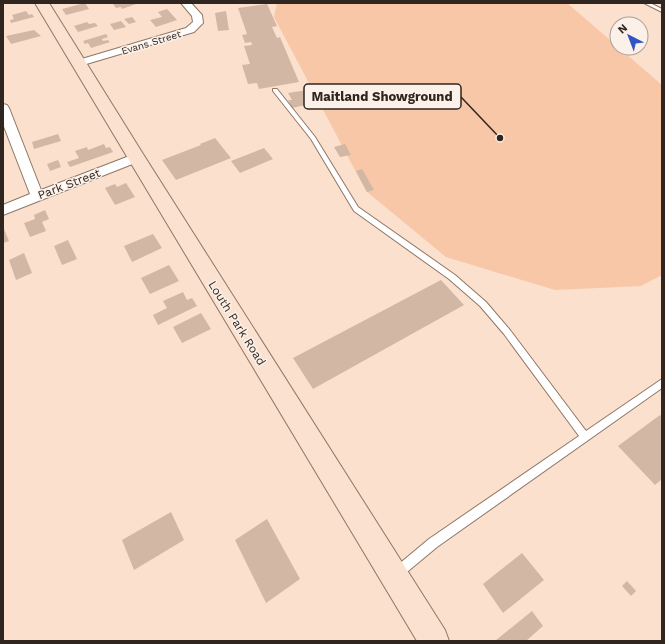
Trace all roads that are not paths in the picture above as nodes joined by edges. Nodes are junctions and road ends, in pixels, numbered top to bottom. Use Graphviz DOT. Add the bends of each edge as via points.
graph roads {
  1 [pos="42,3"];
  2 [pos="186,3"];
  3 [pos="646,3"];
  4 [pos="662,10"];
  5 [pos="79,63"];
  6 [pos="275,90"];
  7 [pos="3,108"];
  8 [pos="136,158"];
  9 [pos="37,196"];
  10 [pos="3,210"];
  11 [pos="662,383"];
  12 [pos="585,436"];
  13 [pos="393,576"];
  14 [pos="434,641"];
  1 -- 5 [label="street, Louth Park Road"];
  2 -- 5 [label="street, Evans Street" via="197,15 198,23 190,30"];
  3 -- 4 [label="lane"];
  5 -- 8 [label="street, Louth Park Road"];
  6 -- 12 [label="lane" via="313,138 356,209 452,277 482,304 507,332"];
  7 -- 9 [label="street"];
  8 -- 9 [label="street, Park Street"];
  8 -- 13 [label="street, Louth Park Road"];
  9 -- 10 [label="street, Park Street"];
  11 -- 12 [label="lane"];
  12 -- 13 [label="lane" via="433,543"];
  13 -- 14 [label="street, Louth Park Road"];
}
